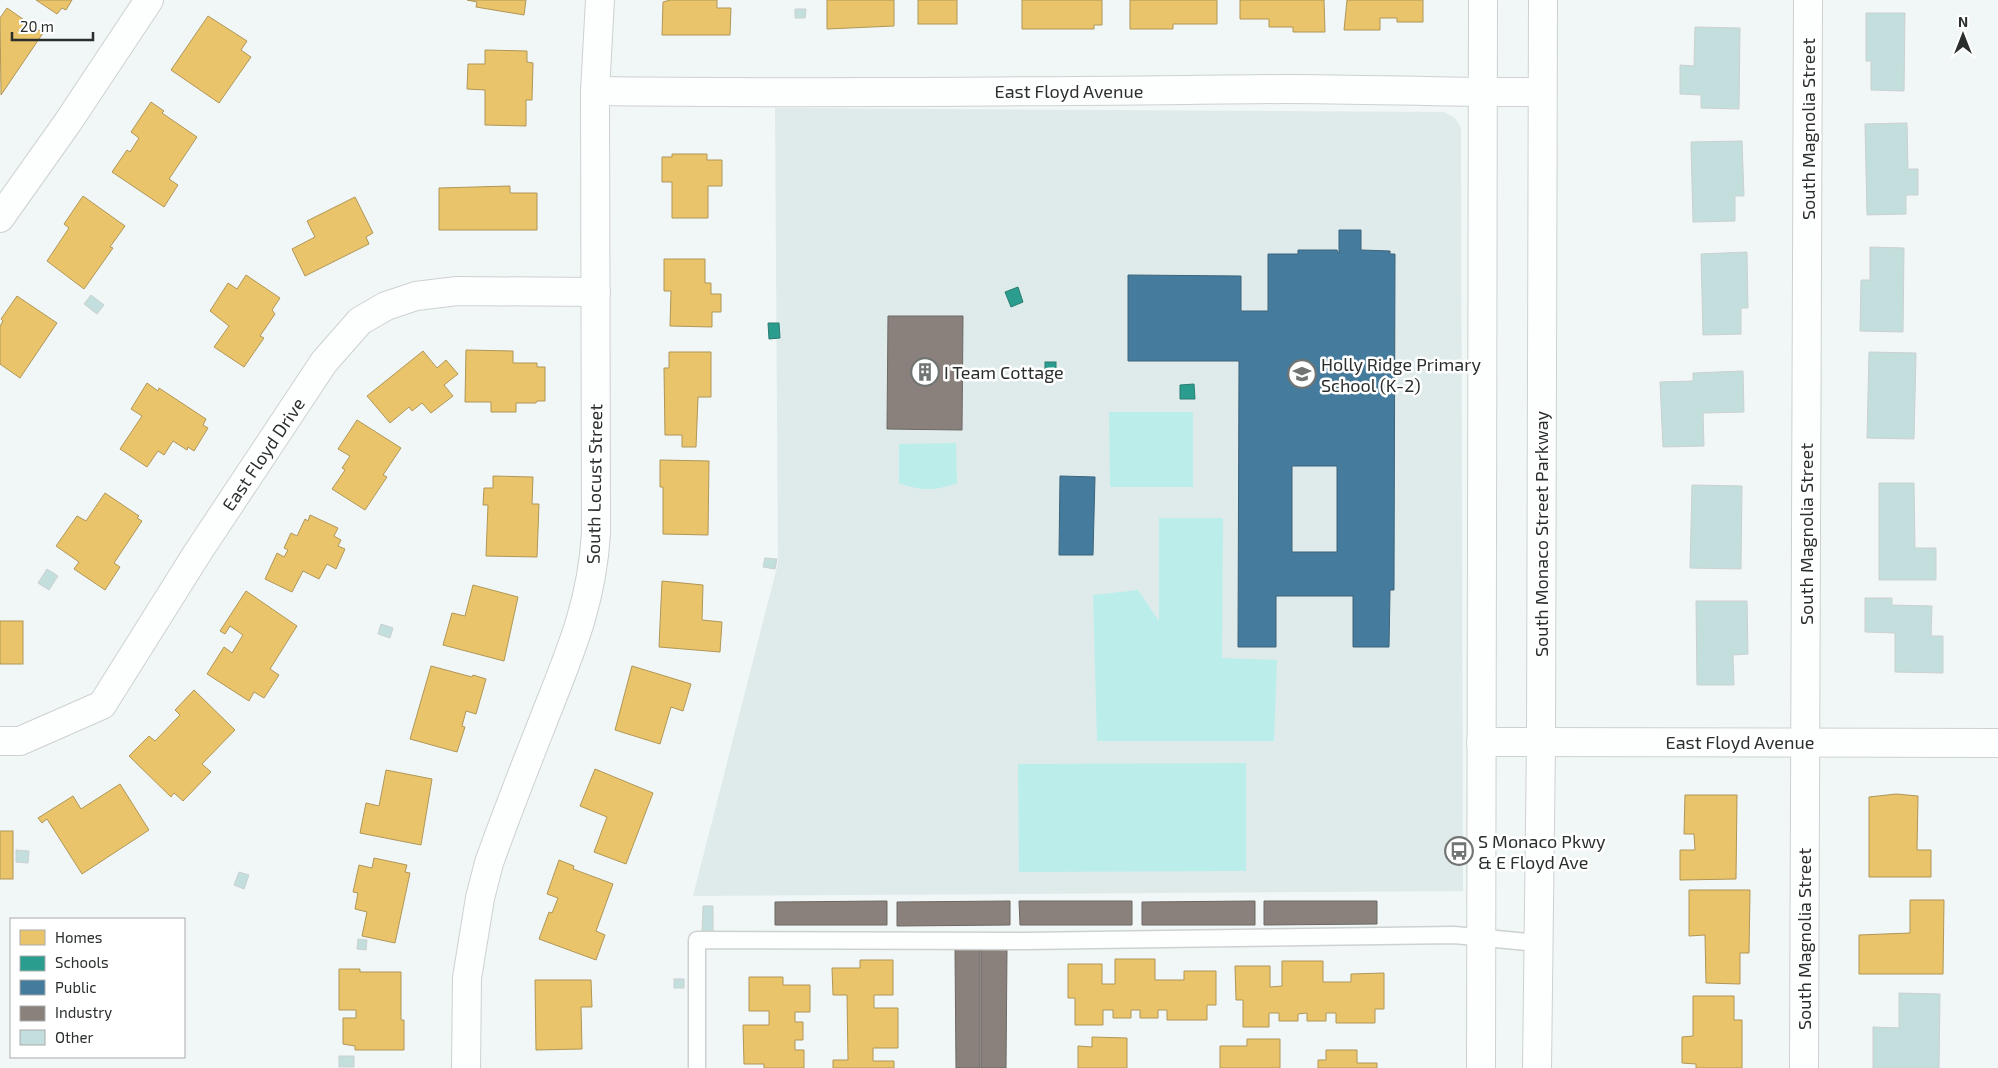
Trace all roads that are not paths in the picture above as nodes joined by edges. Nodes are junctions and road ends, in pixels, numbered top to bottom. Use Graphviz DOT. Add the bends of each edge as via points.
graph roads {
  1 [pos="149,0"];
  2 [pos="600,0"];
  3 [pos="1483,0"];
  4 [pos="1542,0"];
  5 [pos="1808,0"];
  6 [pos="595,91"];
  7 [pos="1542,92"];
  8 [pos="1483,93"];
  9 [pos="0,218"];
  10 [pos="596,292"];
  11 [pos="0,741"];
  12 [pos="1805,741"];
  13 [pos="1482,742"];
  14 [pos="1541,742"];
  15 [pos="1998,743"];
  16 [pos="1482,938"];
  17 [pos="1538,943"];
  18 [pos="466,1068"];
  19 [pos="697,1068"];
  20 [pos="1481,1068"];
  21 [pos="1537,1068"];
  22 [pos="1804,1068"];
  1 -- 9 [label="street"];
  2 -- 6 [label="street, South Locust Street"];
  3 -- 8 [label="street"];
  4 -- 7 [label="street, South Monaco Street Parkway"];
  5 -- 12 [label="street, South Magnolia Street"];
  6 -- 8 [label="street, East Floyd Avenue" via="1289,89"];
  6 -- 10 [label="street, South Locust Street"];
  7 -- 8 [label="street, East Floyd Avenue"];
  7 -- 14 [label="street, South Monaco Street Parkway"];
  8 -- 13 [label="street"];
  10 -- 11 [label="street, East Floyd Drive" via="457,291 416,296 386,306 360,321 324,362 198,552 102,705 20,741"];
  10 -- 18 [label="street, South Locust Street" via="594,569 572,647 489,863 480,898 467,978"];
  12 -- 14 [label="street, East Floyd Avenue"];
  12 -- 15 [label="street, East Floyd Avenue"];
  12 -- 22 [label="street, South Magnolia Street"];
  13 -- 14 [label="street, East Floyd Avenue"];
  13 -- 16 [label="street"];
  14 -- 17 [label="street, South Monaco Street Parkway"];
  16 -- 17 [label="lane"];
  16 -- 19 [label="lane" via="1427,935 1025,941 697,940"];
  16 -- 20 [label="street"];
  17 -- 21 [label="street, South Monaco Street Parkway"];
}
